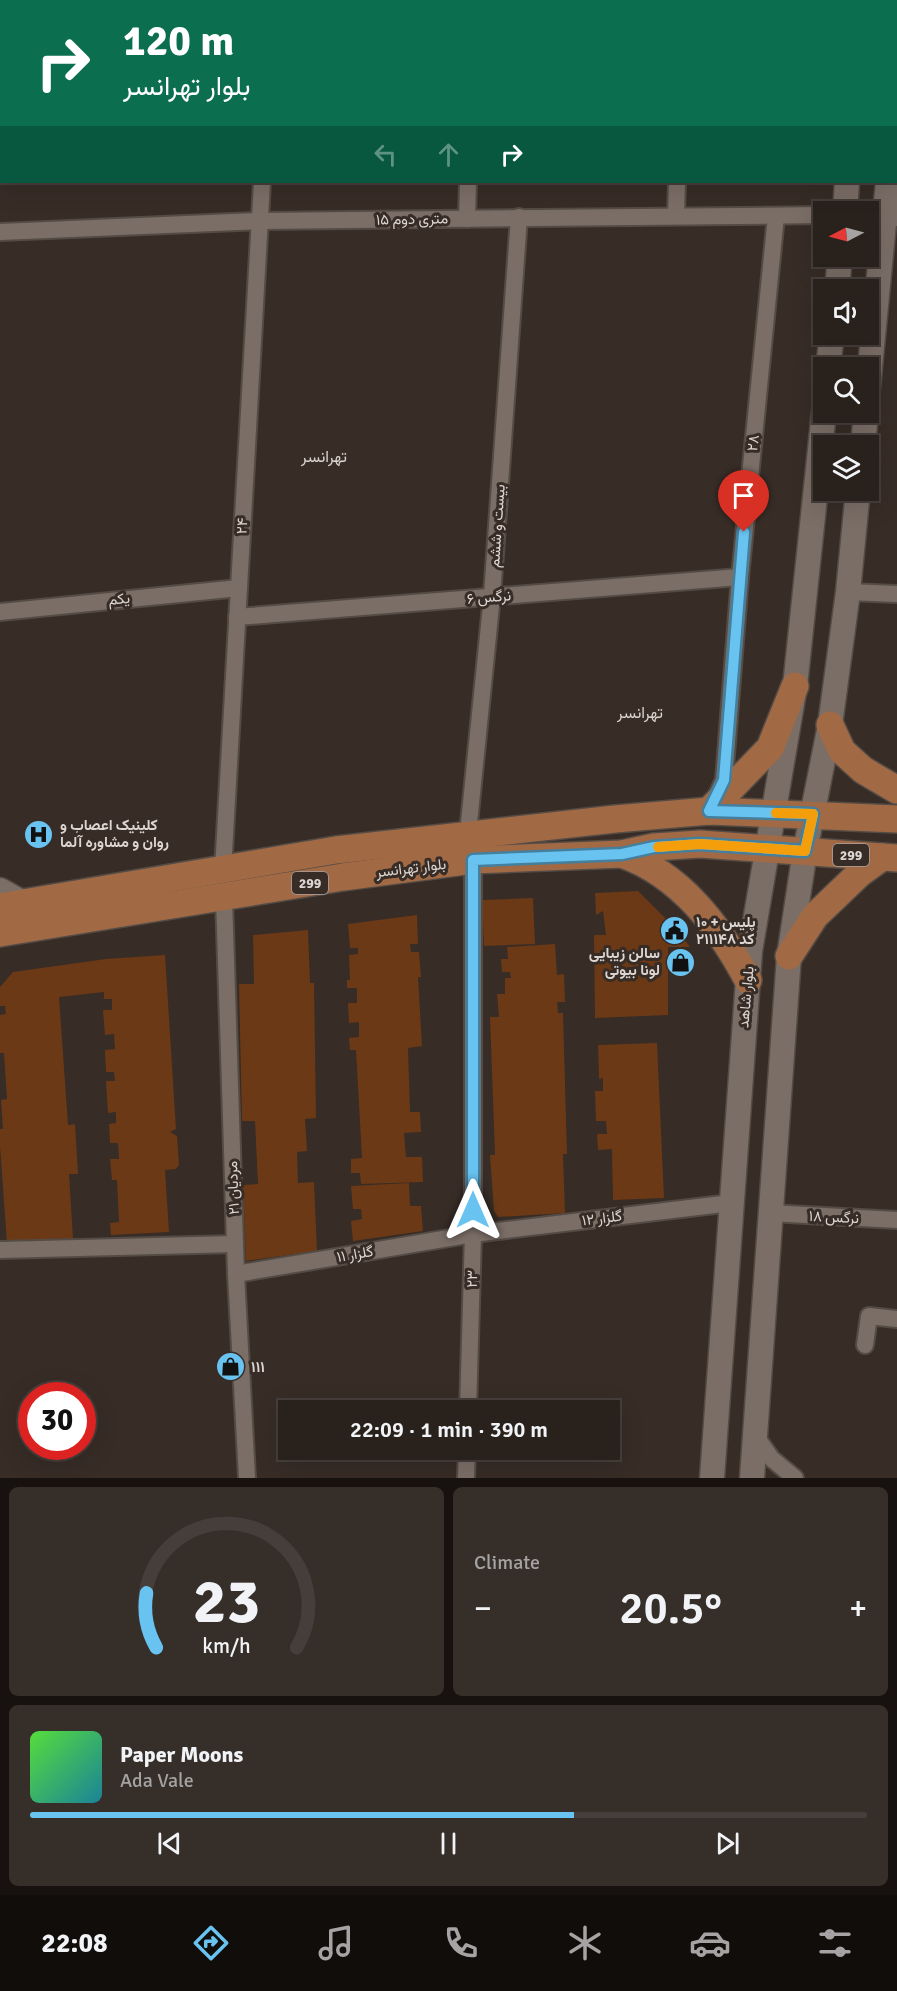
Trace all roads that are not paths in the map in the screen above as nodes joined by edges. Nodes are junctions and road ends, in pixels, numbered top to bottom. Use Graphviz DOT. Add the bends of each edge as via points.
graph roads {
  1 [pos="262,183"];
  2 [pos="468,183"];
  3 [pos="677,183"];
  4 [pos="847,183"];
  5 [pos="888,183"];
  6 [pos="846,201"];
  7 [pos="676,215"];
  8 [pos="813,215"];
  9 [pos="776,216"];
  10 [pos="519,217"];
  11 [pos="884,217"];
  12 [pos="467,219"];
  13 [pos="259,221"];
  14 [pos="0,232"];
  15 [pos="871,357"];
  16 [pos="823,423"];
  17 [pos="857,501"];
  18 [pos="740,577"];
  19 [pos="239,588"];
  20 [pos="848,592"];
  21 [pos="897,594"];
  22 [pos="492,596"];
  23 [pos="0,612"];
  24 [pos="237,617"];
  25 [pos="795,686"];
  26 [pos="830,724"];
  27 [pos="897,789"];
  28 [pos="709,811"];
  29 [pos="775,813"];
  30 [pos="813,814"];
  31 [pos="897,819"];
  32 [pos="468,833"];
  33 [pos="767,848"];
  34 [pos="805,851"];
  35 [pos="622,854"];
  36 [pos="889,857"];
  37 [pos="473,860"];
  38 [pos="223,870"];
  39 [pos="0,890"];
  40 [pos="224,898"];
  41 [pos="4,917"];
  42 [pos="750,951"];
  43 [pos="789,956"];
  44 [pos="748,980"];
  45 [pos="731,1203"];
  46 [pos="770,1214"];
  47 [pos="897,1220"];
  48 [pos="473,1234"];
  49 [pos="235,1244"];
  50 [pos="0,1250"];
  51 [pos="236,1274"];
  52 [pos="897,1319"];
  53 [pos="866,1345"];
  54 [pos="468,1400"];
  55 [pos="755,1435"];
  56 [pos="467,1460"];
  57 [pos="247,1478"];
  58 [pos="466,1478"];
  59 [pos="712,1478"];
  60 [pos="752,1478"];
  61 [pos="795,1478"];
  1 -- 13 [label="street, ۲۴"];
  2 -- 12 [label="street"];
  3 -- 7 [label="street"];
  4 -- 6 [label="main road"];
  5 -- 11 [label="main road"];
  7 -- 9 [label="street, ۱۵ متری دوم"];
  7 -- 10 [label="street, ۱۵ متری دوم"];
  8 -- 9 [label="street, ۱۵ متری دوم"];
  9 -- 18 [label="street, ۲۸"];
  10 -- 12 [label="street, ۱۵ متری دوم"];
  10 -- 22 [label="street, بیست و ششم"];
  11 -- 15 [label="main road"];
  12 -- 13 [label="street, ۱۵ متری دوم"];
  13 -- 14 [label="street, ۱۵ متری دوم"];
  13 -- 19 [label="street, ۲۴"];
  16 -- 25 [label="main road, بلوار شاهد"];
  17 -- 20 [label="main road"];
  18 -- 22 [label="street, نرگس ۶"];
  18 -- 28 [label="street, ۲۸" via="724,780"];
  19 -- 23 [label="street, یکم"];
  19 -- 24 [label="street, ۲۴"];
  20 -- 21 [label="street"];
  20 -- 26 [label="main road"];
  22 -- 24 [label="street, نرگس ۶"];
  22 -- 32 [label="street, بیست و ششم"];
  24 -- 38 [label="street, ۲۴"];
  25 -- 28 [label="main road" via="770,748"];
  25 -- 29 [label="main road, بلوار شاهد"];
  26 -- 27 [label="main road" via="842,751 863,770"];
  26 -- 30 [label="main road"];
  28 -- 29 [label="main road, بلوار تهرانسر"];
  28 -- 32 [label="main road, بلوار تهرانسر"];
  29 -- 30 [label="main road, بلوار تهرانسر"];
  29 -- 33 [label="main road, بلوار شاهد"];
  30 -- 31 [label="main road, بلوار تهرانسر"];
  30 -- 34 [label="main road"];
  32 -- 38 [label="main road, بلوار تهرانسر"];
  33 -- 34 [label="main road, بلوار تهرانسر / 299"];
  33 -- 35 [label="main road, بلوار تهرانسر / 299" via="700,844"];
  33 -- 42 [label="main road, بلوار شاهد"];
  34 -- 36 [label="main road, بلوار تهرانسر / 299"];
  34 -- 43 [label="main road"];
  35 -- 37 [label="main road, بلوار تهرانسر / 299"];
  35 -- 44 [label="main road" via="643,861 695,902 727,940"];
  36 -- 43 [label="main road" via="860,873 815,916"];
  37 -- 40 [label="main road, بلوار تهرانسر / 299"];
  37 -- 48 [label="street, ۲۳"];
  38 -- 41 [label="main road, بلوار تهرانسر"];
  39 -- 41 [label="main road"];
  40 -- 41 [label="main road, بلوار تهرانسر / 299"];
  40 -- 49 [label="street, ۲۱ مردیان"];
  42 -- 43 [label="main road"];
  42 -- 44 [label="main road, بلوار شاهد"];
  43 -- 46 [label="main road"];
  44 -- 45 [label="main road, بلوار شاهد"];
  45 -- 48 [label="street, گلزار ۱۲"];
  45 -- 59 [label="main road, بلوار شاهد"];
  46 -- 47 [label="street, نرگس ۱۸"];
  46 -- 55 [label="main road"];
  48 -- 51 [label="street, گلزار ۱۱"];
  48 -- 54 [label="street, ۲۳"];
  49 -- 50 [label="street"];
  49 -- 51 [label="street, ۲۱ مردیان"];
  51 -- 57 [label="street, ۲۱ مردیان"];
  52 -- 53 [label="street" via="869,1316"];
  55 -- 60 [label="main road"];
  55 -- 61 [label="street" via="772,1459"];
  56 -- 58 [label="street"];
}
